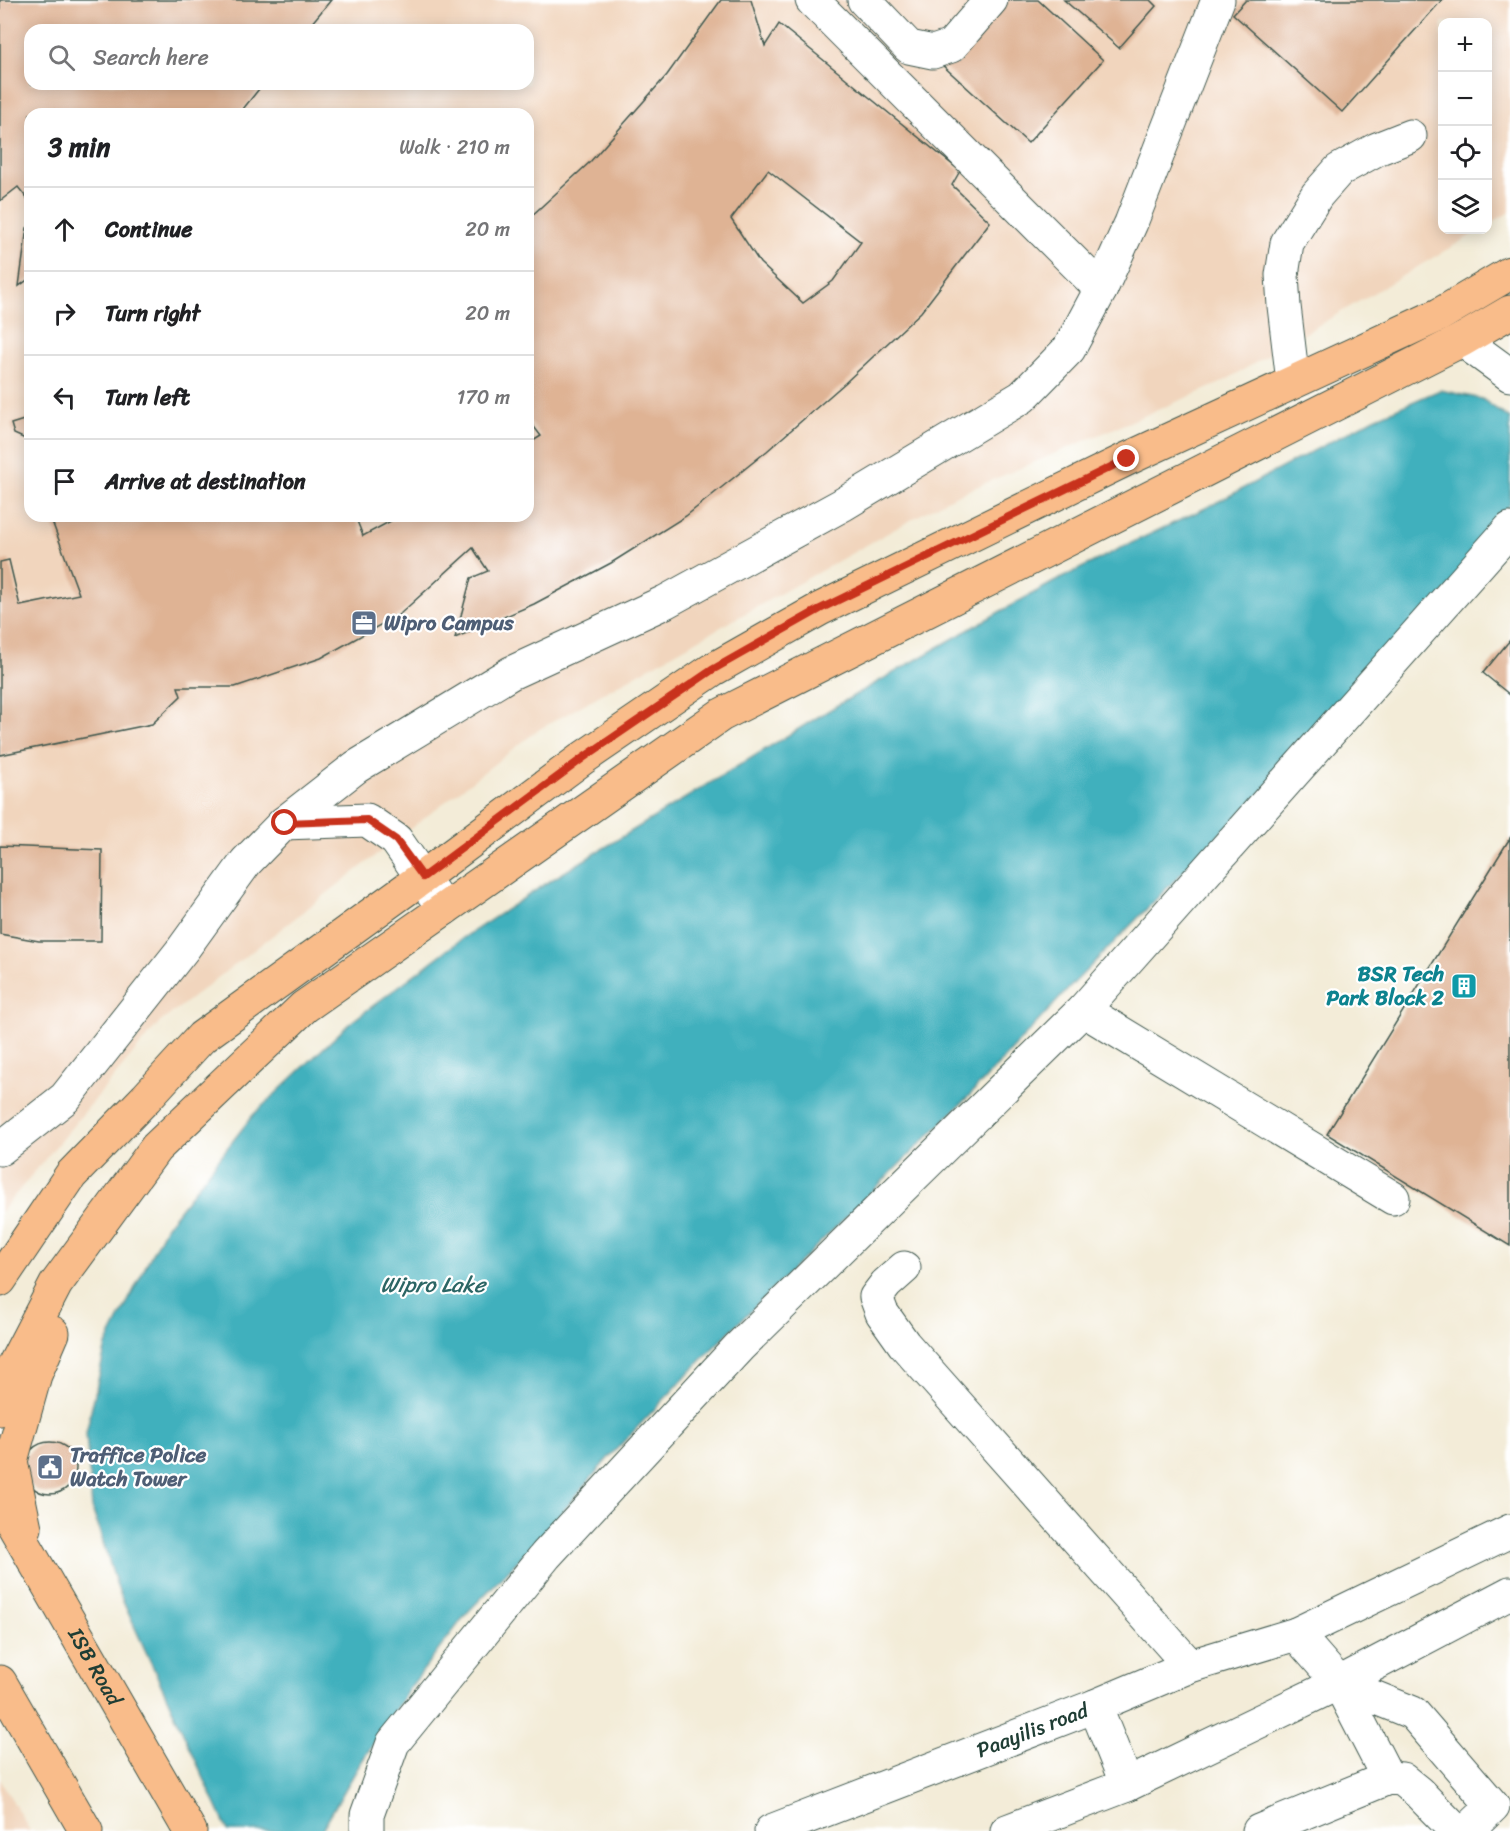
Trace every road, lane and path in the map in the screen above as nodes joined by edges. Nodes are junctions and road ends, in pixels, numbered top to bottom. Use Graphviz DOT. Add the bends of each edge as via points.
graph roads {
  1 [pos="812,0"];
  2 [pos="864,0"];
  3 [pos="991,0"];
  4 [pos="1218,0"];
  5 [pos="1410,136"];
  6 [pos="1510,273"];
  7 [pos="1101,289"];
  8 [pos="1510,312"];
  9 [pos="1462,340"];
  10 [pos="1510,375"];
  11 [pos="1293,382"];
  12 [pos="1510,529"];
  13 [pos="285,823"];
  14 [pos="423,877"];
  15 [pos="444,909"];
  16 [pos="1083,1010"];
  17 [pos="0,1149"];
  18 [pos="1393,1198"];
  19 [pos="74,1260"];
  20 [pos="904,1268"];
  21 [pos="0,1280"];
  22 [pos="0,1409"];
  23 [pos="0,1502"];
  24 [pos="1510,1531"];
  25 [pos="31,1553"];
  26 [pos="1510,1593"];
  27 [pos="1296,1634"];
  28 [pos="1190,1666"];
  29 [pos="0,1682"];
  30 [pos="1339,1683"];
  31 [pos="1095,1706"];
  32 [pos="1388,1778"];
  33 [pos="1127,1785"];
  34 [pos="86,1831"];
  35 [pos="190,1831"];
  36 [pos="367,1831"];
  37 [pos="771,1831"];
  38 [pos="1007,1831"];
  39 [pos="1259,1831"];
  40 [pos="1456,1831"];
  41 [pos="1467,1831"];
  1 -- 7 [label="street"];
  2 -- 3 [label="street" via="909,47 933,52 951,46"];
  4 -- 7 [label="street"];
  5 -- 11 [label="street" via="1339,170 1317,195 1287,243 1282,275"];
  6 -- 11 [label="main road" via="1439,315"];
  7 -- 13 [label="street" via="1069,349 1022,397 842,505 676,596 512,673 356,767"];
  8 -- 9 [label="main road"];
  9 -- 10 [label="street"];
  9 -- 15 [label="main road" via="721,715"];
  11 -- 14 [label="main road" via="820,609 741,653 583,758"];
  12 -- 16 [label="street"];
  13 -- 14 [label="street" via="367,820 396,840"];
  13 -- 17 [label="street" via="246,862 66,1098"];
  14 -- 15 [label="street"];
  14 -- 21 [label="main road" via="202,1037 71,1175"];
  15 -- 19 [label="main road" via="288,1022 156,1148"];
  16 -- 18 [label="street"];
  16 -- 36 [label="street" via="739,1347 546,1555 393,1743 367,1815"];
  19 -- 22 [label="main road" via="56,1284 13,1366"];
  19 -- 25 [label="main road" via="68,1297 35,1375 11,1461"];
  20 -- 28 [label="street" via="876,1297 882,1313 904,1344"];
  23 -- 25 [label="main road, ISB Road"];
  24 -- 27 [label="street, Paayilis road"];
  25 -- 35 [label="main road, ISB Road"];
  26 -- 30 [label="street"];
  27 -- 28 [label="street, Paayilis road"];
  27 -- 30 [label="street"];
  28 -- 31 [label="street, Paayilis road"];
  29 -- 34 [label="main road"];
  30 -- 32 [label="street"];
  30 -- 33 [label="street"];
  30 -- 41 [label="street" via="1413,1713 1432,1733 1493,1806"];
  31 -- 33 [label="street"];
  31 -- 37 [label="street, Paayilis road"];
  32 -- 39 [label="street"];
  32 -- 40 [label="street" via="1402,1779"];
  33 -- 38 [label="street"];
}
